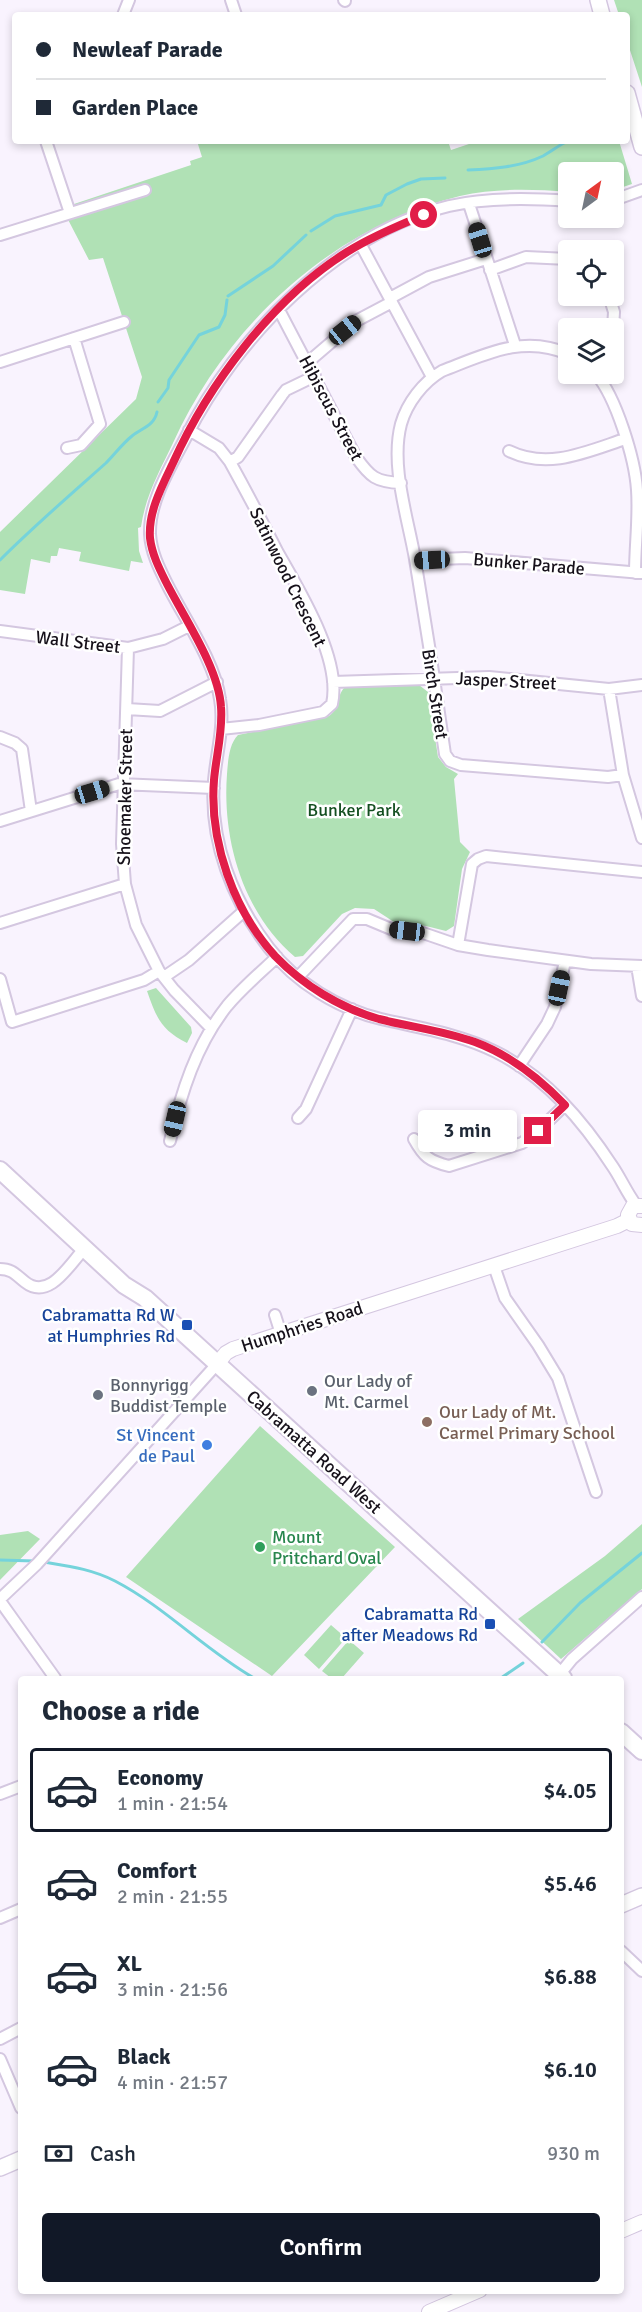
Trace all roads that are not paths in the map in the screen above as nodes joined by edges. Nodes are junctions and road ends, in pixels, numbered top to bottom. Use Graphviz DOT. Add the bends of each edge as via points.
graph roads {
  1 [pos="630,104"];
  2 [pos="47,144"];
  3 [pos="642,147"];
  4 [pos="145,190"];
  5 [pos="642,190"];
  6 [pos="624,196"];
  7 [pos="558,201"];
  8 [pos="469,204"];
  9 [pos="70,213"];
  10 [pos="0,235"];
  11 [pos="362,245"];
  12 [pos="558,259"];
  13 [pos="488,264"];
  14 [pos="391,300"];
  15 [pos="279,310"];
  16 [pos="124,322"];
  17 [pos="74,338"];
  18 [pos="515,345"];
  19 [pos="558,351"];
  20 [pos="0,362"];
  21 [pos="307,363"];
  22 [pos="315,376"];
  23 [pos="432,377"];
  24 [pos="603,384"];
  25 [pos="189,430"];
  26 [pos="625,439"];
  27 [pos="67,448"];
  28 [pos="509,451"];
  29 [pos="230,462"];
  30 [pos="401,483"];
  31 [pos="416,560"];
  32 [pos="638,573"];
  33 [pos="189,626"];
  34 [pos="0,631"];
  35 [pos="128,648"];
  36 [pos="433,678"];
  37 [pos="216,682"];
  38 [pos="333,682"];
  39 [pos="642,685"];
  40 [pos="609,688"];
  41 [pos="127,709"];
  42 [pos="221,729"];
  43 [pos="0,737"];
  44 [pos="622,775"];
  45 [pos="124,784"];
  46 [pos="214,788"];
  47 [pos="31,811"];
  48 [pos="0,821"];
  49 [pos="642,838"];
  50 [pos="642,872"];
  51 [pos="125,884"];
  52 [pos="244,910"];
  53 [pos="0,923"];
  54 [pos="458,945"];
  55 [pos="277,957"];
  56 [pos="565,961"];
  57 [pos="640,966"];
  58 [pos="161,974"];
  59 [pos="298,977"];
  60 [pos="0,979"];
  61 [pos="642,996"];
  62 [pos="352,1009"];
  63 [pos="211,1028"];
  64 [pos="519,1066"];
  65 [pos="565,1105"];
  66 [pos="298,1118"];
  67 [pos="414,1139"];
  68 [pos="170,1141"];
  69 [pos="0,1165"];
  70 [pos="0,1170"];
  71 [pos="639,1205"];
  72 [pos="629,1220"];
  73 [pos="642,1225"];
  74 [pos="84,1249"];
  75 [pos="494,1266"];
  76 [pos="0,1269"];
  77 [pos="145,1298"];
  78 [pos="275,1315"];
  79 [pos="281,1334"];
  80 [pos="217,1364"];
  81 [pos="596,1492"];
  82 [pos="642,1597"];
  83 [pos="0,1600"];
  84 [pos="54,1676"];
  85 [pos="560,1676"];
  86 [pos="562,1676"];
  87 [pos="624,1735"];
  88 [pos="642,1751"];
  89 [pos="18,1787"];
  90 [pos="0,1794"];
  91 [pos="642,1896"];
  92 [pos="624,1904"];
  93 [pos="18,1910"];
  94 [pos="0,1918"];
  95 [pos="624,1954"];
  96 [pos="642,1971"];
  97 [pos="18,2030"];
  98 [pos="0,2039"];
  99 [pos="0,2060"];
  100 [pos="18,2101"];
  101 [pos="18,2160"];
  102 [pos="0,2168"];
  103 [pos="642,2222"];
  104 [pos="624,2230"];
  105 [pos="471,2294"];
  106 [pos="429,2312"];
  1 -- 3 [label="main road"];
  2 -- 9 [label="street"];
  4 -- 9 [label="street"];
  5 -- 6 [label="street"];
  7 -- 8 [label="street"];
  8 -- 11 [label="street" via="424,215"];
  8 -- 13 [label="street"];
  9 -- 10 [label="street"];
  11 -- 14 [label="street"];
  11 -- 15 [label="street" via="323,270"];
  12 -- 13 [label="street" via="526,257"];
  13 -- 14 [label="street" via="429,277"];
  13 -- 18 [label="street"];
  14 -- 21 [label="street" via="356,321"];
  14 -- 23 [label="street"];
  15 -- 21 [label="street, Hibiscus Street"];
  15 -- 25 [label="street" via="233,362"];
  16 -- 17 [label="street"];
  17 -- 20 [label="street"];
  17 -- 27 [label="street" via="100,424 81,445"];
  18 -- 19 [label="street" via="538,345"];
  18 -- 23 [label="street"];
  21 -- 22 [label="street, Hibiscus Street"];
  22 -- 29 [label="street" via="286,390"];
  22 -- 30 [label="street, Hibiscus Street" via="368,474 383,482"];
  23 -- 30 [label="street, Birch Street" via="407,409 401,425"];
  24 -- 26 [label="street"];
  25 -- 29 [label="street, Satinwood Crescent" via="219,448"];
  25 -- 33 [label="street" via="158,497 150,531 153,553"];
  26 -- 28 [label="street" via="544,461"];
  26 -- 32 [label="street" via="637,490"];
  29 -- 38 [label="street, Satinwood Crescent" via="312,616"];
  30 -- 31 [label="street, Birch Street"];
  31 -- 32 [label="street, Bunker Parade" via="465,558"];
  31 -- 36 [label="street, Birch Street"];
  33 -- 35 [label="street, Wall Street" via="163,639"];
  33 -- 37 [label="street"];
  34 -- 35 [label="street, Wall Street"];
  35 -- 41 [label="street, Shoemaker Street"];
  36 -- 38 [label="street, Jasper Street"];
  36 -- 40 [label="street, Jasper Street" via="510,678"];
  36 -- 44 [label="street, Birch Street" via="445,754 450,761 608,777"];
  37 -- 41 [label="street" via="160,711"];
  37 -- 42 [label="street" via="222,708"];
  38 -- 42 [label="street, Satinwood Crescent" via="332,704 323,712"];
  39 -- 40 [label="street, Jasper Street"];
  40 -- 44 [label="street"];
  41 -- 45 [label="street, Shoemaker Street"];
  42 -- 46 [label="street"];
  43 -- 47 [label="street" via="22,749"];
  44 -- 49 [label="street"];
  45 -- 46 [label="street"];
  45 -- 47 [label="street"];
  45 -- 51 [label="street, Shoemaker Street"];
  46 -- 52 [label="street" via="222,857"];
  47 -- 48 [label="street"];
  50 -- 54 [label="street" via="486,856 478,859 472,864"];
  51 -- 53 [label="street"];
  51 -- 58 [label="street, Shoemaker Street" via="136,925"];
  52 -- 55 [label="street"];
  52 -- 58 [label="street" via="189,960"];
  54 -- 56 [label="street"];
  54 -- 59 [label="street" via="423,933 391,929 367,919 353,919"];
  55 -- 59 [label="street"];
  55 -- 63 [label="street" via="238,993"];
  56 -- 57 [label="street"];
  56 -- 64 [label="street" via="551,1016"];
  57 -- 61 [label="street"];
  58 -- 60 [label="street" via="12,1022"];
  58 -- 63 [label="street, Shoemaker Street"];
  59 -- 62 [label="street"];
  62 -- 64 [label="street" via="476,1043"];
  62 -- 66 [label="street" via="306,1109"];
  63 -- 68 [label="street" via="180,1096"];
  64 -- 65 [label="street"];
  65 -- 67 [label="street" via="522,1143 449,1166 423,1155"];
  65 -- 71 [label="street"];
  69 -- 77 [label="main road, Cabramatta Road West" via="130,1279"];
  70 -- 74 [label="main road, Cabramatta Road West"];
  71 -- 72 [label="street" via="628,1211"];
  72 -- 73 [label="street" via="634,1226"];
  72 -- 75 [label="street, Humphries Road"];
  74 -- 76 [label="street" via="52,1284 42,1288 32,1286 13,1271"];
  74 -- 77 [label="main road, Cabramatta Road West" via="124,1285"];
  75 -- 79 [label="street, Humphries Road"];
  75 -- 81 [label="street" via="505,1298 558,1378"];
  77 -- 80 [label="main road, Cabramatta Road West"];
  78 -- 79 [label="street"];
  79 -- 80 [label="street, Humphries Road" via="229,1351"];
  80 -- 83 [label="street, Humphries Road" via="28,1574"];
  80 -- 85 [label="main road, Cabramatta Road West"];
  82 -- 86 [label="street" via="572,1659"];
  83 -- 84 [label="street"];
  87 -- 88 [label="main road"];
  89 -- 90 [label="street"];
  91 -- 92 [label="main road"];
  93 -- 94 [label="street"];
  95 -- 96 [label="street"];
  97 -- 98 [label="street"];
  99 -- 100 [label="street"];
  101 -- 102 [label="main road"];
  103 -- 104 [label="street"];
  105 -- 106 [label="street"];
}
